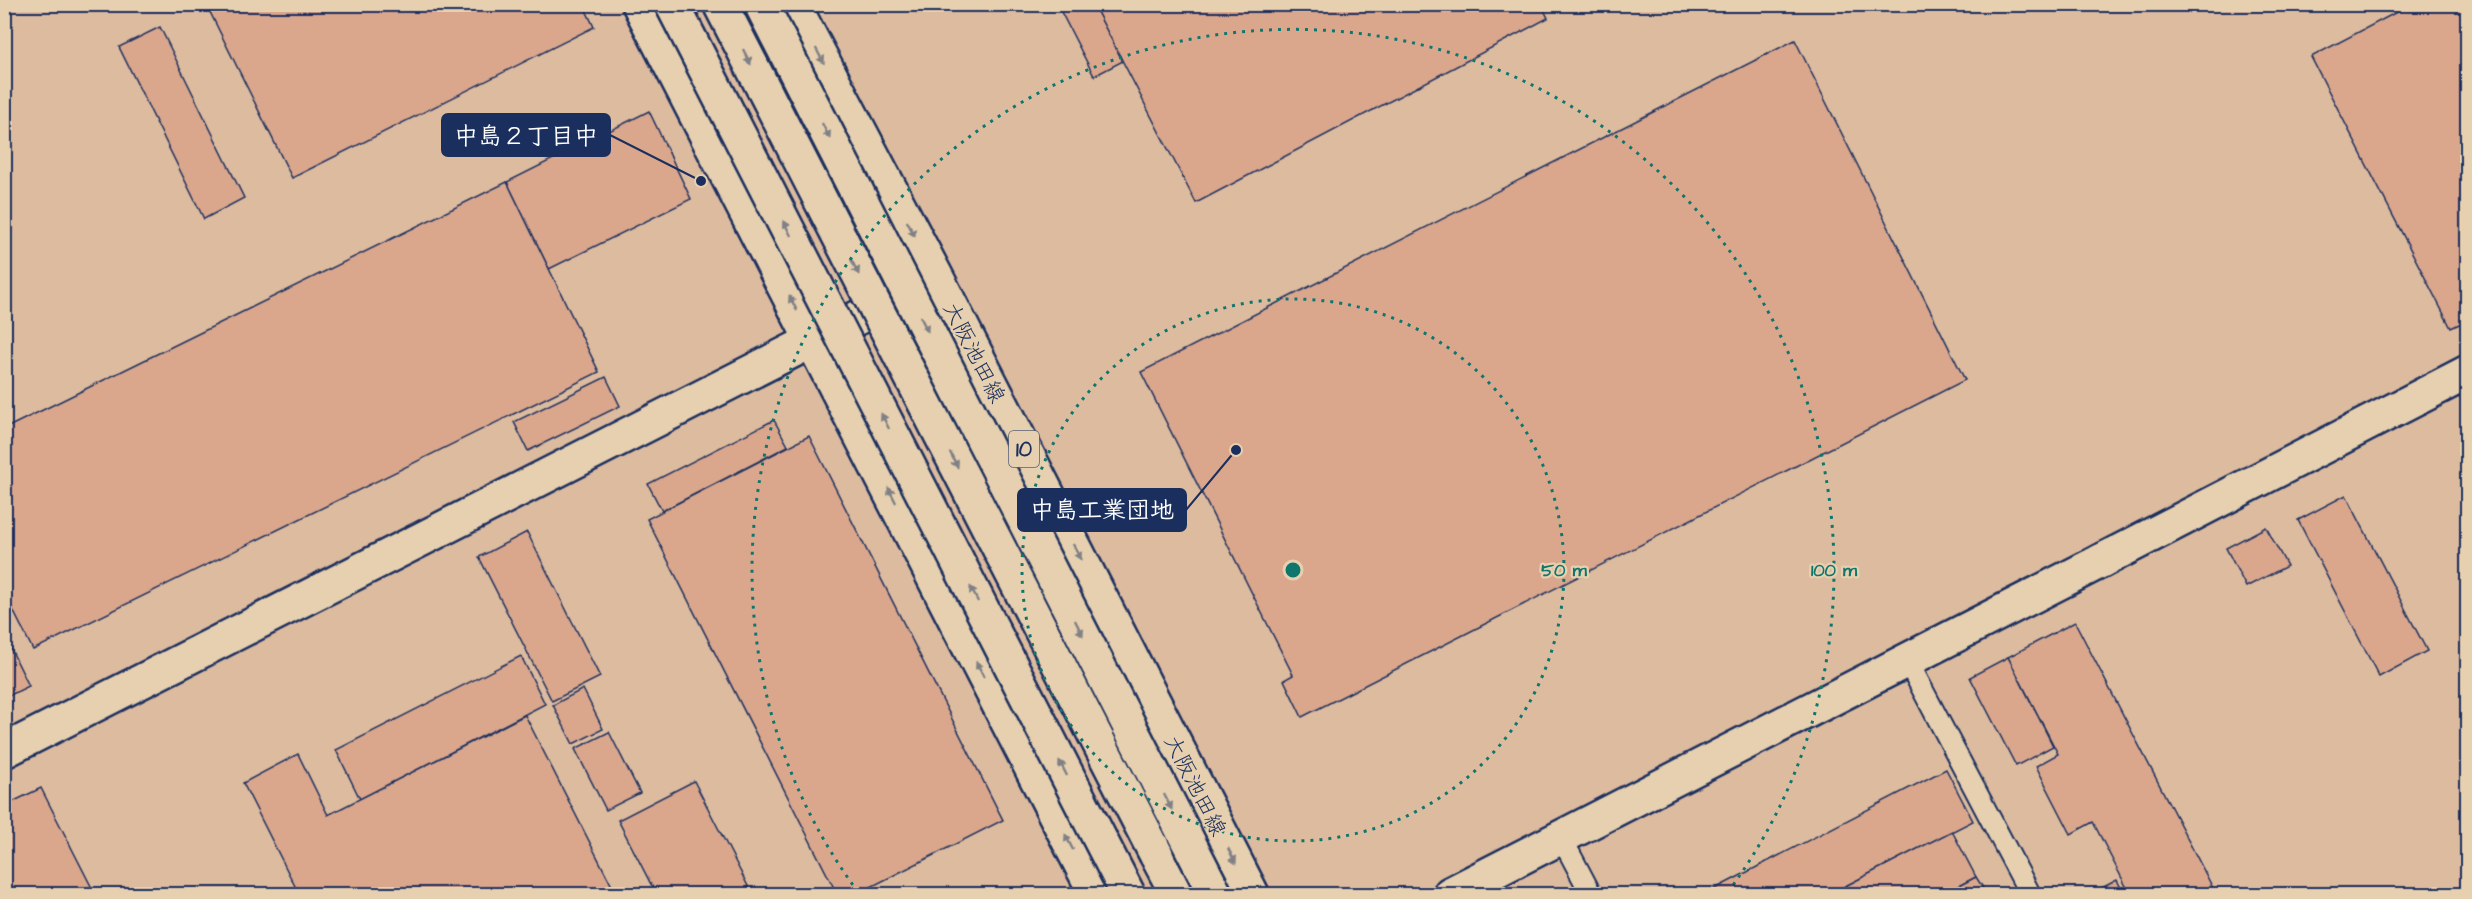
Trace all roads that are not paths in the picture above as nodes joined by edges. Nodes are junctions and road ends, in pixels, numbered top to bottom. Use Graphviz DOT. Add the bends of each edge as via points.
graph roads {
  1 [pos="639,4"];
  2 [pos="672,4"];
  3 [pos="720,4"];
  4 [pos="761,4"];
  5 [pos="793,4"];
  6 [pos="936,278"];
  7 [pos="813,342"];
  8 [pos="2468,372"];
  9 [pos="1907,660"];
  10 [pos="4,751"];
  11 [pos="1562,837"];
  12 [pos="1096,894"];
  13 [pos="1128,894"];
  14 [pos="1177,894"];
  15 [pos="1215,894"];
  16 [pos="1252,894"];
  17 [pos="1450,894"];
  18 [pos="1591,894"];
  19 [pos="2030,894"];
  7 -- 1 [label="main road, one-way"];
  13 -- 2 [label="main road, one-way, bridge"];
  3 -- 14 [label="main road, one-way, bridge"];
  4 -- 15 [label="main road, one-way, bridge"];
  5 -- 6 [label="main road, 大阪池田線 / 10, one-way"];
  6 -- 7 [label="main road"];
  6 -- 16 [label="main road, 大阪池田線 / 10, one-way"];
  7 -- 10 [label="main road"];
  12 -- 7 [label="main road, one-way"];
  8 -- 9 [label="main road"];
  9 -- 11 [label="main road"];
  9 -- 19 [label="lane"];
  11 -- 17 [label="main road"];
  11 -- 18 [label="lane"];
}
